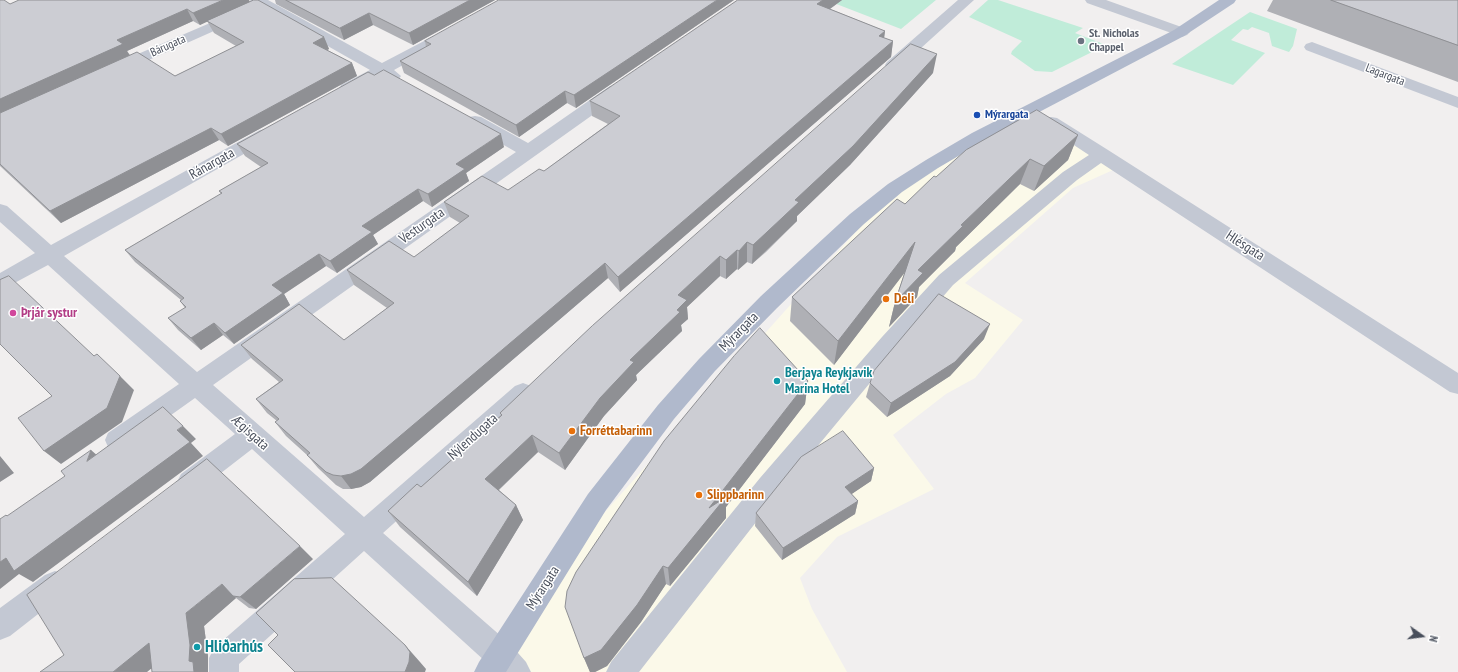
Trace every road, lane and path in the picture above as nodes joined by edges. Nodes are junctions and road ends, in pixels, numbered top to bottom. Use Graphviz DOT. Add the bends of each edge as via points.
graph roads {
  1 [pos="967,0"];
  2 [pos="1092,0"];
  3 [pos="1229,0"];
  4 [pos="263,1"];
  5 [pos="462,26"];
  6 [pos="1182,32"];
  7 [pos="1312,47"];
  8 [pos="382,70"];
  9 [pos="102,76"];
  10 [pos="879,78"];
  11 [pos="632,80"];
  12 [pos="409,85"];
  13 [pos="331,98"];
  14 [pos="1458,103"];
  15 [pos="1031,110"];
  16 [pos="463,115"];
  17 [pos="283,125"];
  18 [pos="528,151"];
  19 [pos="1102,154"];
  20 [pos="0,211"];
  21 [pos="49,254"];
  22 [pos="0,282"];
  23 [pos="536,381"];
  24 [pos="196,384"];
  25 [pos="1458,385"];
  26 [pos="252,435"];
  27 [pos="97,454"];
  28 [pos="170,497"];
  29 [pos="364,534"];
  30 [pos="76,569"];
  31 [pos="0,626"];
  32 [pos="501,666"];
  33 [pos="224,672"];
  34 [pos="621,672"];
  1 -- 10 [label="street"];
  2 -- 6 [label="street"];
  3 -- 6 [label="main road, Mýrargata"];
  4 -- 8 [label="street"];
  4 -- 9 [label="street, Bárugata"];
  5 -- 8 [label="street"];
  6 -- 15 [label="main road, Mýrargata"];
  7 -- 14 [label="street, Lagargata"];
  8 -- 12 [label="street"];
  8 -- 13 [label="street"];
  11 -- 18 [label="street, Vesturgata"];
  15 -- 19 [label="street, Hlésgata"];
  15 -- 32 [label="main road, Mýrargata" via="978,137 896,188 811,261 707,364 666,412 597,502"];
  16 -- 18 [label="street"];
  17 -- 21 [label="street, Ránargata"];
  18 -- 24 [label="street, Vesturgata"];
  19 -- 25 [label="street, Hlésgata"];
  19 -- 34 [label="street" via="1054,188 946,280 774,480"];
  20 -- 21 [label="street, Ægisgata"];
  21 -- 22 [label="street, Ránargata"];
  21 -- 24 [label="street, Ægisgata"];
  23 -- 29 [label="street, Nýlendugata"];
  24 -- 26 [label="street, Ægisgata"];
  24 -- 27 [label="street, Vesturgata"];
  26 -- 28 [label="street"];
  26 -- 29 [label="street, Ægisgata"];
  29 -- 32 [label="street, Ægisgata"];
  29 -- 33 [label="street, Nýlendugata" via="224,658"];
  30 -- 31 [label="street"];
}
